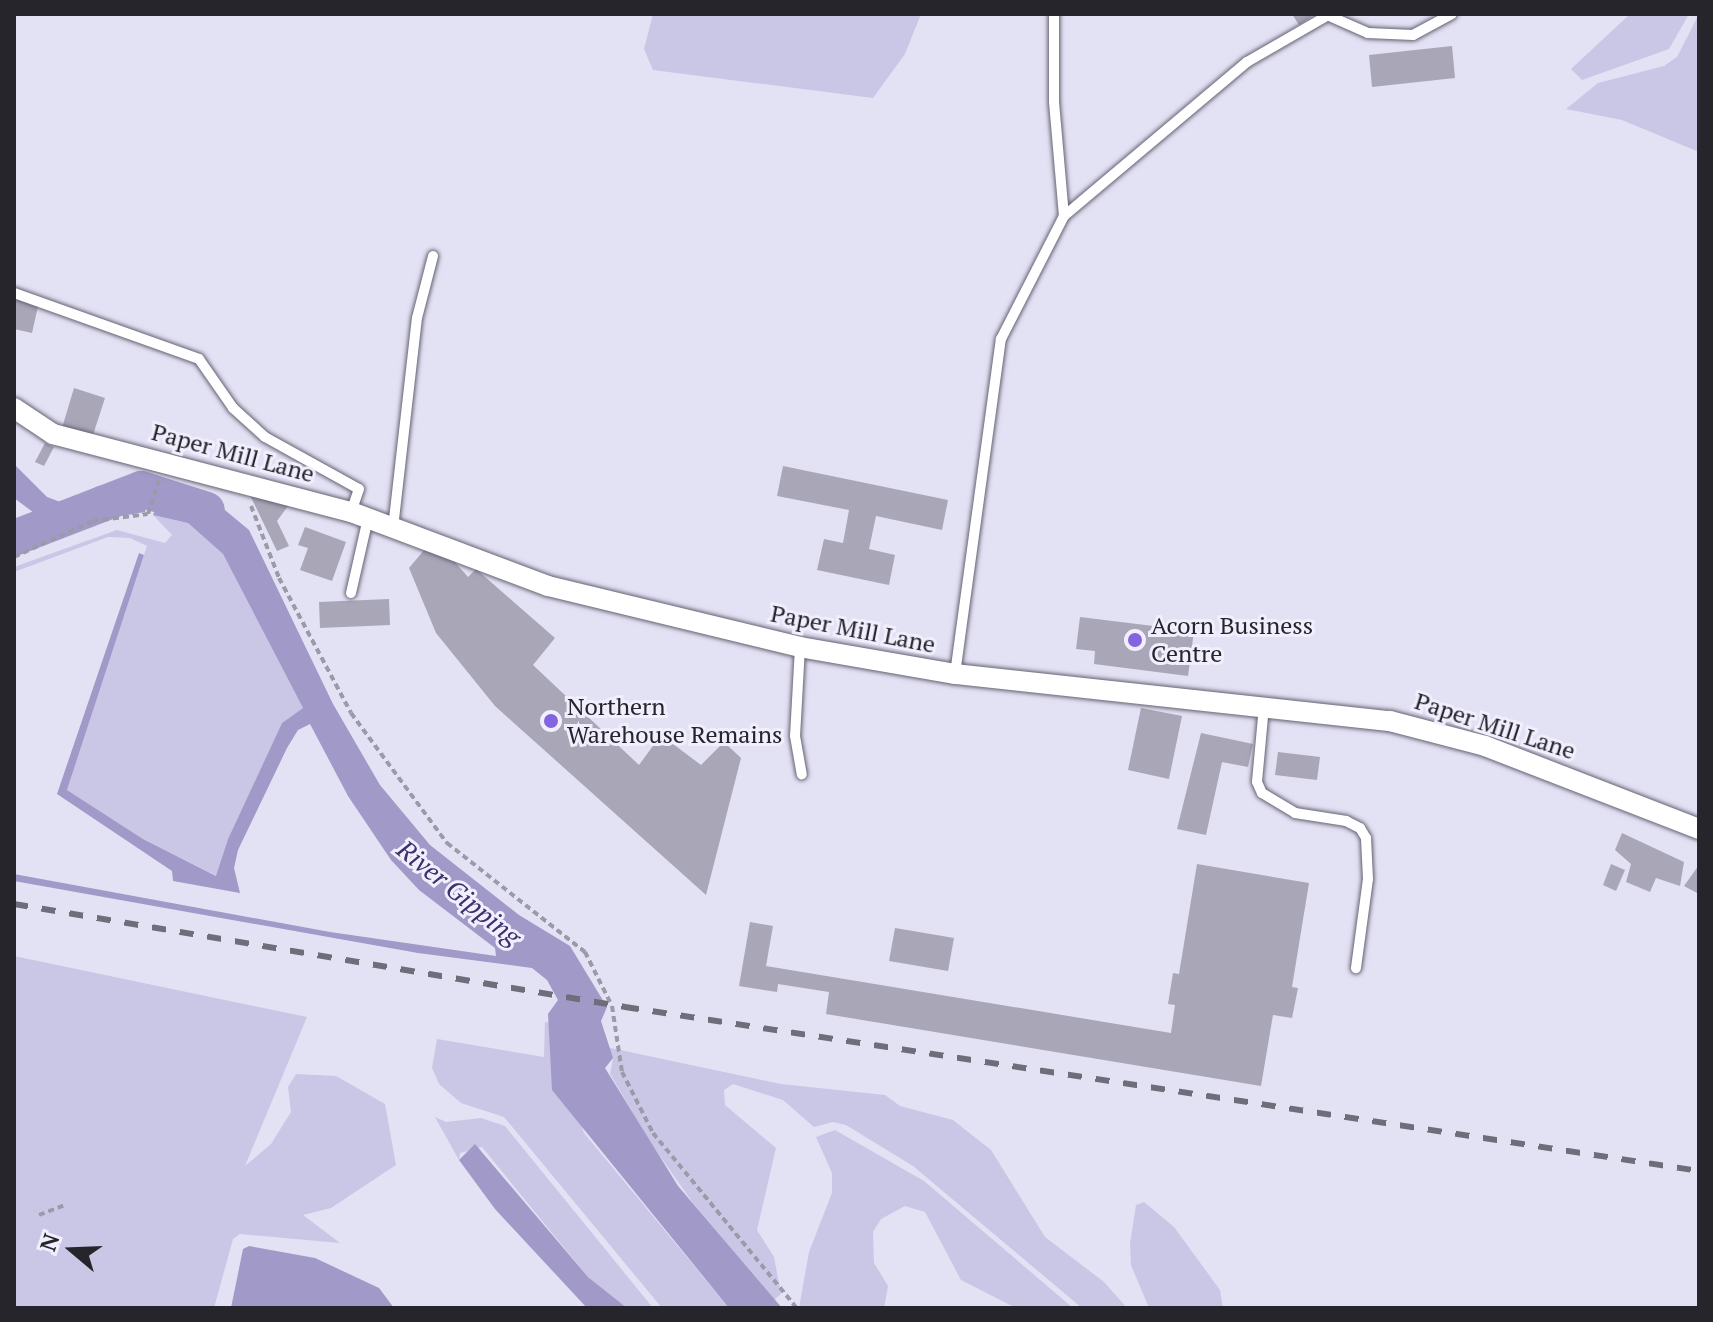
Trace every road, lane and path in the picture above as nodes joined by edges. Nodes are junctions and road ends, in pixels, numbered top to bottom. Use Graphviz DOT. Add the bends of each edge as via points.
graph roads {
  1 [pos="1054,14"];
  2 [pos="1452,14"];
  3 [pos="1328,15"];
  4 [pos="1064,216"];
  5 [pos="433,256"];
  6 [pos="14,293"];
  7 [pos="14,408"];
  8 [pos="161,475"];
  9 [pos="241,482"];
  10 [pos="360,515"];
  11 [pos="393,528"];
  12 [pos="14,557"];
  13 [pos="351,593"];
  14 [pos="800,647"];
  15 [pos="955,674"];
  16 [pos="1264,706"];
  17 [pos="802,774"];
  18 [pos="1699,829"];
  19 [pos="1356,968"];
  20 [pos="63,1206"];
  21 [pos="39,1215"];
  22 [pos="797,1308"];
  1 -- 4 [label="lane" via="1054,102"];
  2 -- 3 [label="lane" via="1413,35 1368,33"];
  3 -- 4 [label="lane" via="1247,62"];
  4 -- 15 [label="lane" via="998,350"];
  5 -- 11 [label="lane" via="417,318"];
  6 -- 10 [label="lane" via="199,359 233,408 265,437 359,489"];
  7 -- 9 [label="street, Paper Mill Lane" via="53,434"];
  8 -- 12 [label="path" via="148,514 93,521"];
  9 -- 10 [label="street, Paper Mill Lane"];
  9 -- 22 [label="path" via="279,578 351,713 447,843 585,952 612,1006 622,1072 653,1133"];
  10 -- 11 [label="street, Paper Mill Lane"];
  10 -- 13 [label="lane"];
  11 -- 14 [label="street, Paper Mill Lane" via="548,586"];
  14 -- 15 [label="street, Paper Mill Lane"];
  14 -- 17 [label="lane" via="795,736"];
  15 -- 16 [label="street, Paper Mill Lane"];
  16 -- 18 [label="street, Paper Mill Lane" via="1390,721 1485,746"];
  16 -- 19 [label="lane" via="1257,782 1262,793 1295,813 1346,821 1366,838 1368,879"];
  20 -- 21 [label="path"];
}
